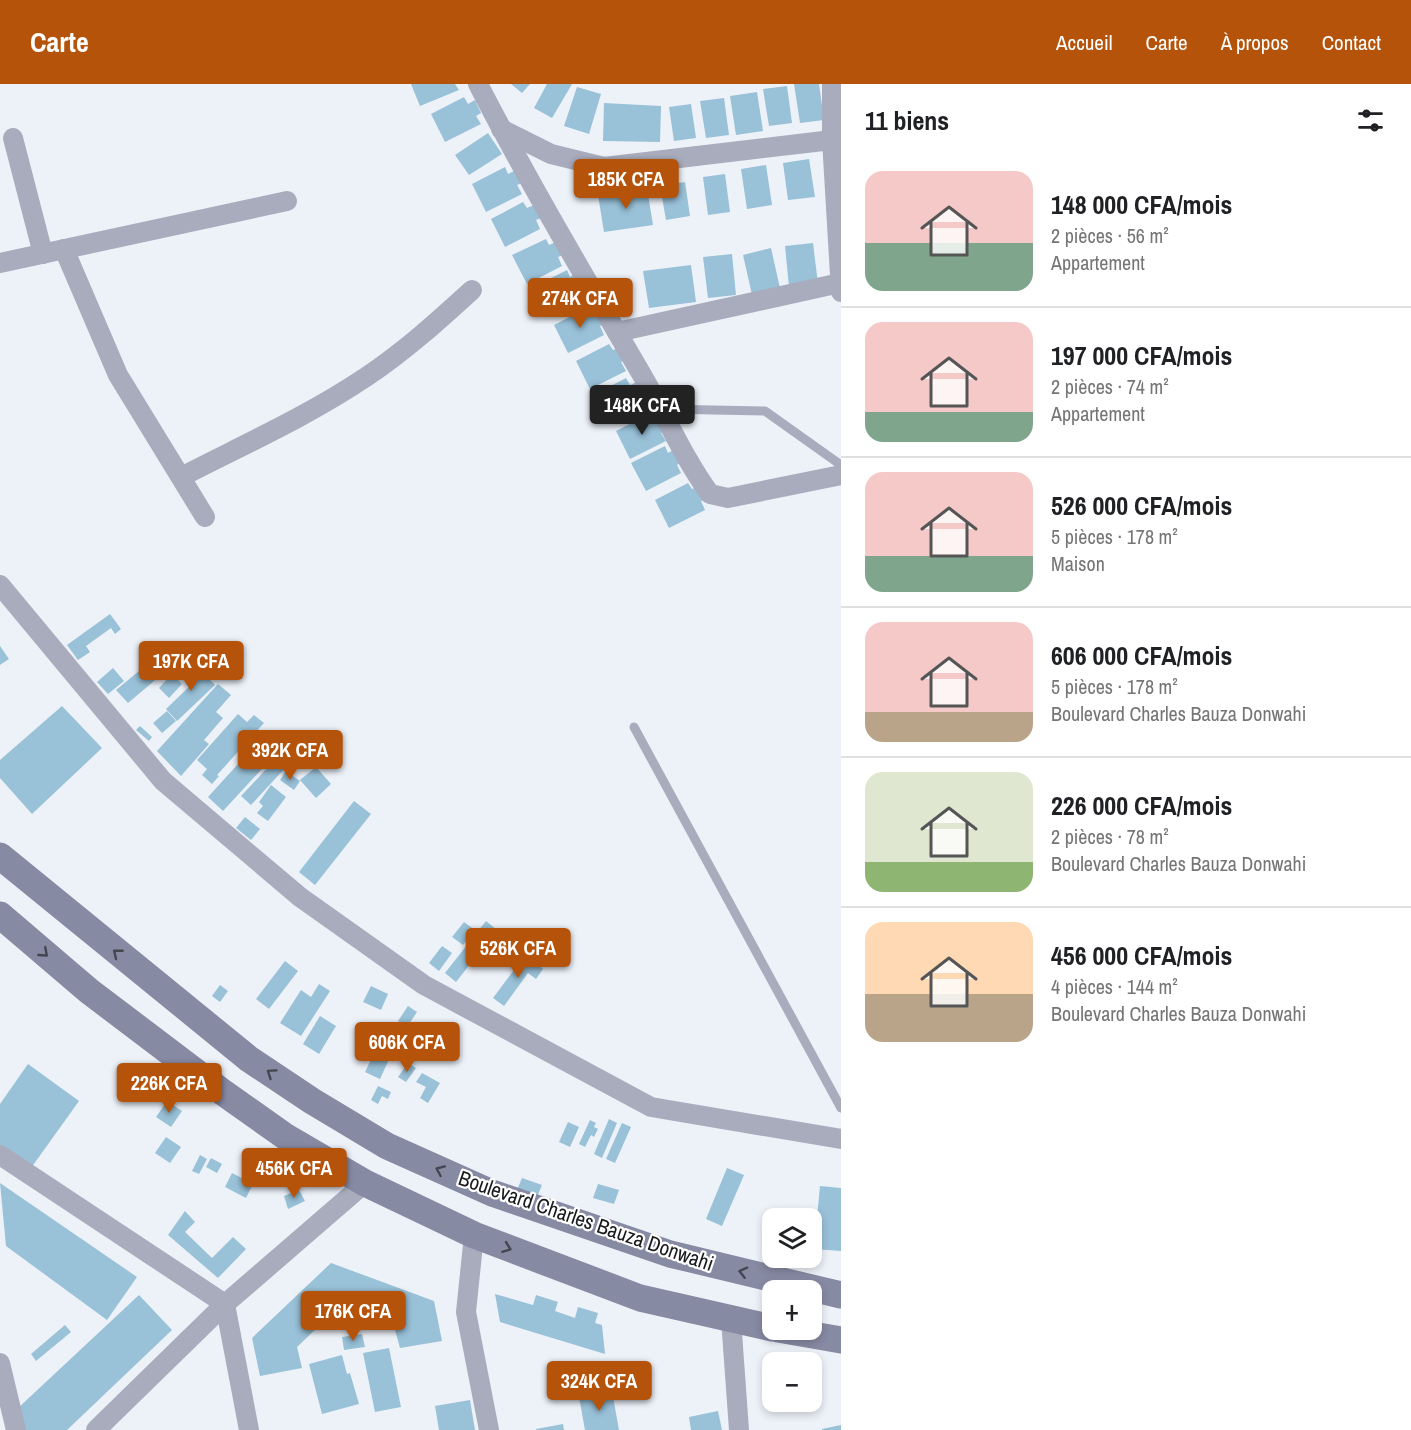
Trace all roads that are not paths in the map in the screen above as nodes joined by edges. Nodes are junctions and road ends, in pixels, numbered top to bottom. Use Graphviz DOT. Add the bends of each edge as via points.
graph roads {
  1 [pos="477,84"];
  2 [pos="832,84"];
  3 [pos="501,129"];
  4 [pos="13,138"];
  5 [pos="832,140"];
  6 [pos="287,201"];
  7 [pos="64,249"];
  8 [pos="43,254"];
  9 [pos="0,263"];
  10 [pos="840,284"];
  11 [pos="472,290"];
  12 [pos="841,292"];
  13 [pos="617,332"];
  14 [pos="662,409"];
  15 [pos="841,465"];
  16 [pos="841,475"];
  17 [pos="181,477"];
  18 [pos="205,517"];
  19 [pos="0,585"];
  20 [pos="634,727"];
  21 [pos="0,856"];
  22 [pos="0,915"];
  23 [pos="841,1108"];
  24 [pos="841,1140"];
  25 [pos="0,1155"];
  26 [pos="365,1183"];
  27 [pos="474,1235"];
  28 [pos="841,1295"];
  29 [pos="225,1304"];
  30 [pos="731,1318"];
  31 [pos="762,1326"];
  32 [pos="822,1338"];
  33 [pos="841,1340"];
  34 [pos="0,1363"];
  35 [pos="16,1430"];
  36 [pos="96,1430"];
  37 [pos="249,1430"];
  38 [pos="489,1430"];
  39 [pos="740,1430"];
  1 -- 3 [label="street"];
  2 -- 5 [label="street"];
  3 -- 5 [label="street" via="551,154 604,167"];
  3 -- 13 [label="street"];
  4 -- 8 [label="street"];
  5 -- 10 [label="street"];
  6 -- 7 [label="street"];
  7 -- 8 [label="street"];
  7 -- 17 [label="street" via="118,375"];
  8 -- 9 [label="street"];
  10 -- 12 [label="street"];
  10 -- 13 [label="street"];
  11 -- 17 [label="street" via="416,341 365,378 294,420"];
  13 -- 14 [label="street"];
  14 -- 15 [label="lane" via="765,411"];
  14 -- 16 [label="street" via="710,494 728,498"];
  17 -- 18 [label="street"];
  19 -- 24 [label="street" via="162,781 300,897 424,985 651,1107"];
  20 -- 23 [label="lane"];
  28 -- 21 [label="main road, Boulevard Charles Bauza Donwahi, one-way" via="670,1254 492,1193 387,1146 249,1059"];
  22 -- 26 [label="main road, one-way" via="89,991 221,1091 285,1137"];
  25 -- 29 [label="street"];
  26 -- 27 [label="main road"];
  26 -- 29 [label="street"];
  27 -- 30 [label="main road, one-way" via="640,1298"];
  27 -- 38 [label="street" via="466,1312"];
  29 -- 36 [label="street"];
  29 -- 37 [label="street"];
  30 -- 31 [label="main road"];
  30 -- 39 [label="street"];
  32 -- 33 [label="main road"];
  34 -- 35 [label="street"];
}
